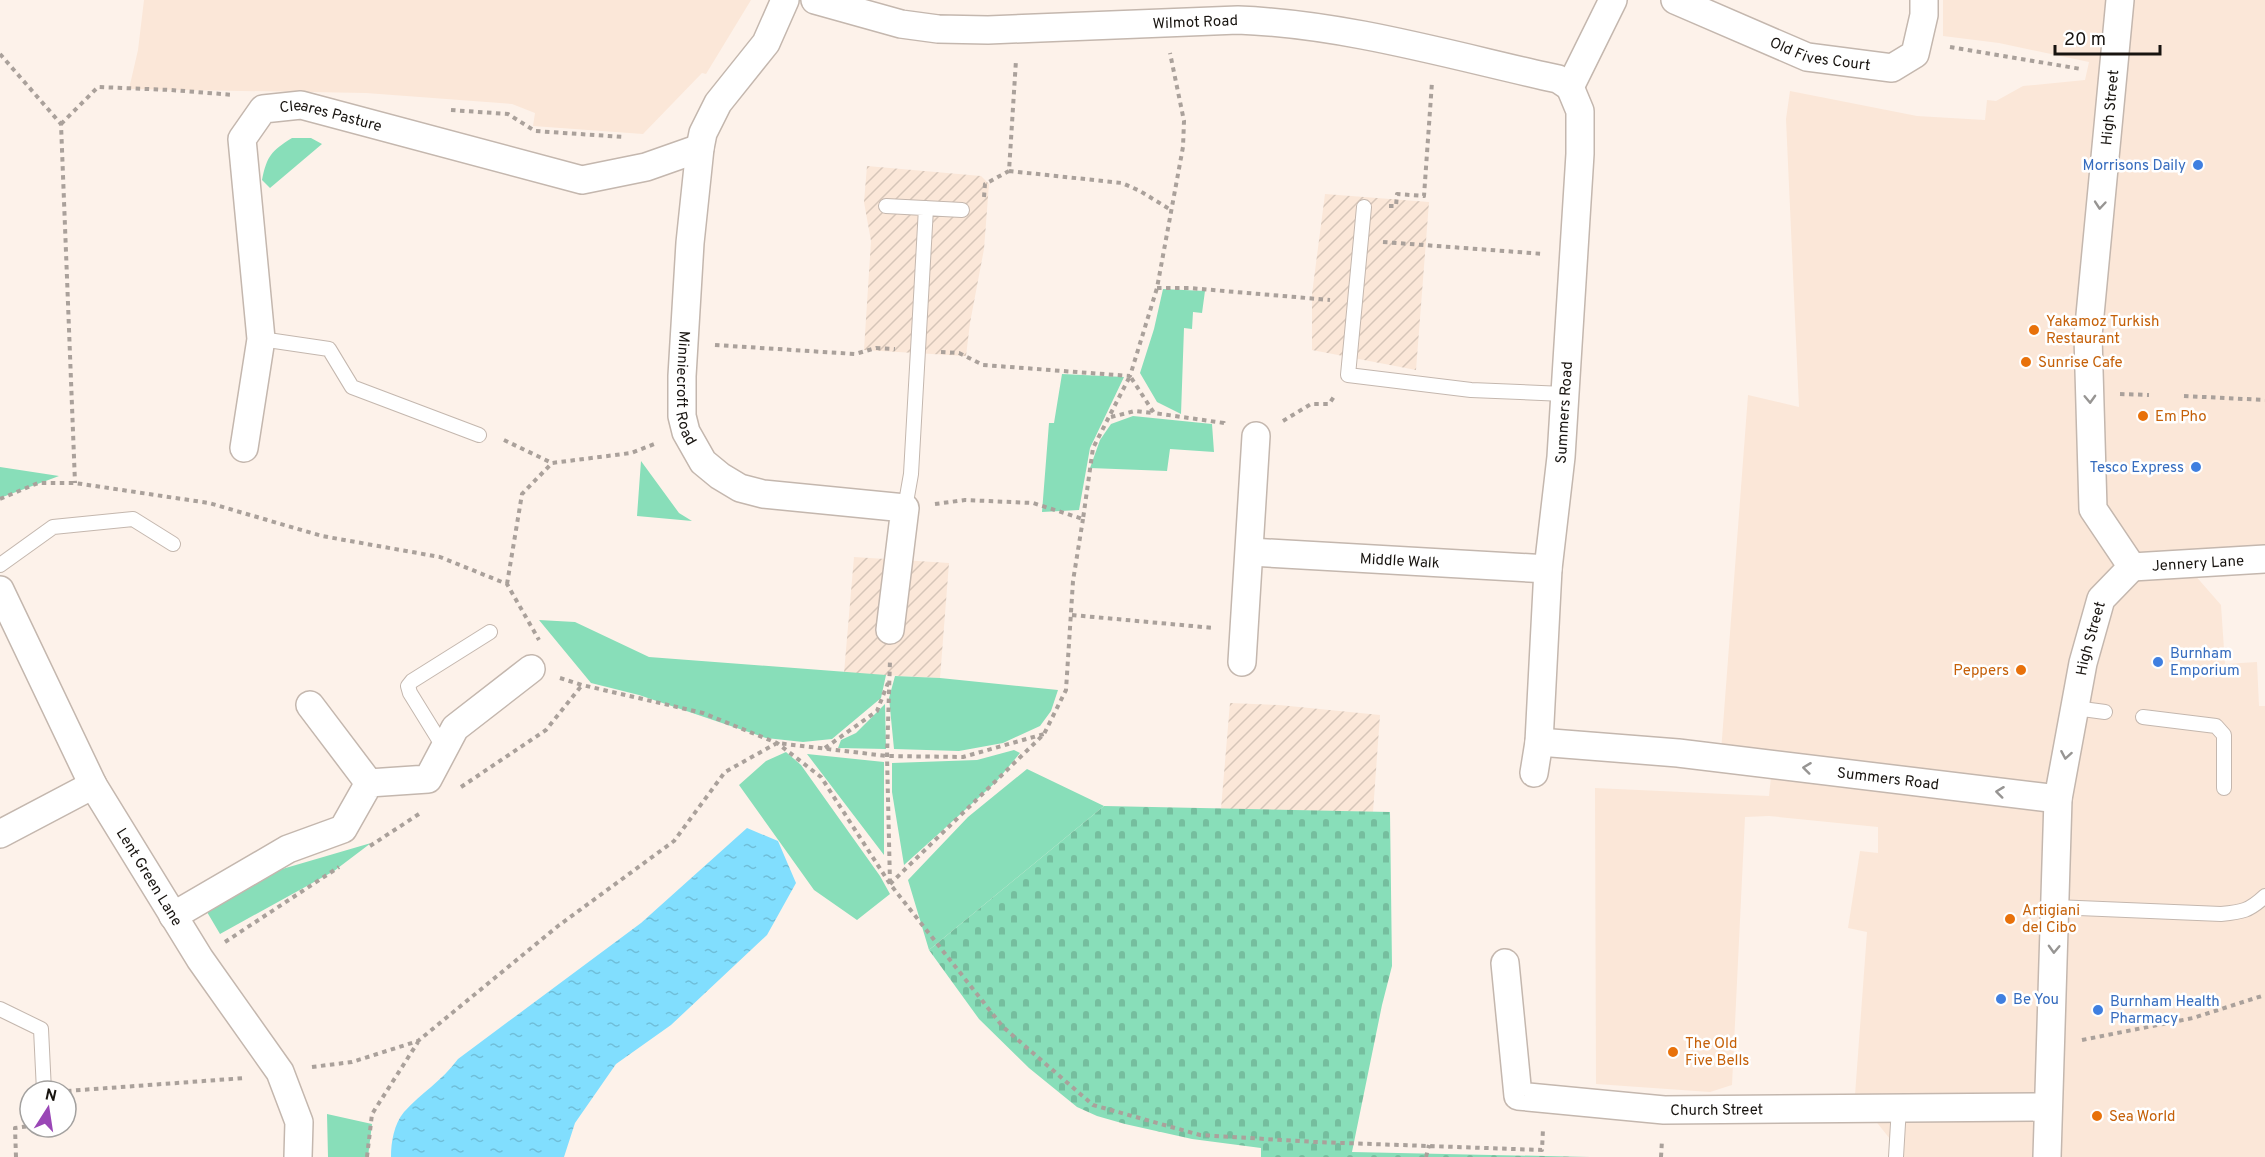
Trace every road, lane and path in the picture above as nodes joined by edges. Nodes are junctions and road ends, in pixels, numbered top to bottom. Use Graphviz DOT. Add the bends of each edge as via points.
graph roads {
  1 [pos="785,0"];
  2 [pos="815,0"];
  3 [pos="1613,0"];
  4 [pos="1675,0"];
  5 [pos="1924,0"];
  6 [pos="2120,0"];
  7 [pos="1163,23"];
  8 [pos="1018,29"];
  9 [pos="1434,51"];
  10 [pos="0,54"];
  11 [pos="1915,54"];
  12 [pos="2112,74"];
  13 [pos="1570,87"];
  14 [pos="535,131"];
  15 [pos="626,137"];
  16 [pos="700,148"];
  17 [pos="1009,171"];
  18 [pos="886,206"];
  19 [pos="1364,207"];
  20 [pos="926,208"];
  21 [pos="962,210"];
  22 [pos="1171,211"];
  23 [pos="1361,240"];
  24 [pos="1574,256"];
  25 [pos="1157,288"];
  26 [pos="1355,303"];
  27 [pos="261,339"];
  28 [pos="1348,375"];
  29 [pos="1130,376"];
  30 [pos="1564,394"];
  31 [pos="2184,396"];
  32 [pos="2265,400"];
  33 [pos="1154,413"];
  34 [pos="1110,417"];
  35 [pos="686,432"];
  36 [pos="480,435"];
  37 [pos="1256,436"];
  38 [pos="244,448"];
  39 [pos="552,463"];
  40 [pos="75,483"];
  41 [pos="0,499"];
  42 [pos="905,508"];
  43 [pos="1083,519"];
  44 [pos="173,544"];
  45 [pos="1250,552"];
  46 [pos="2265,560"];
  47 [pos="0,565"];
  48 [pos="2132,567"];
  49 [pos="1548,569"];
  50 [pos="507,584"];
  51 [pos="0,590"];
  52 [pos="1072,615"];
  53 [pos="890,630"];
  54 [pos="1245,631"];
  55 [pos="490,632"];
  56 [pos="1242,662"];
  57 [pos="531,669"];
  58 [pos="890,678"];
  59 [pos="582,686"];
  60 [pos="310,705"];
  61 [pos="2075,708"];
  62 [pos="2105,712"];
  63 [pos="2143,717"];
  64 [pos="1044,734"];
  65 [pos="777,742"];
  66 [pos="1539,742"];
  67 [pos="444,748"];
  68 [pos="824,748"];
  69 [pos="887,756"];
  70 [pos="1534,772"];
  71 [pos="369,783"];
  72 [pos="93,784"];
  73 [pos="2224,788"];
  74 [pos="457,789"];
  75 [pos="2058,799"];
  76 [pos="428,808"];
  77 [pos="0,834"];
  78 [pos="368,848"];
  79 [pos="348,861"];
  80 [pos="890,884"];
  81 [pos="2265,896"];
  82 [pos="2055,907"];
  83 [pos="173,916"];
  84 [pos="200,959"];
  85 [pos="1506,963"];
  86 [pos="2265,995"];
  87 [pos="0,1009"];
  88 [pos="418,1041"];
  89 [pos="2051,1047"];
  90 [pos="280,1072"];
  91 [pos="43,1079"];
  92 [pos="78,1090"];
  93 [pos="1899,1107"];
  94 [pos="2048,1107"];
  95 [pos="18,1128"];
  96 [pos="1429,1146"];
  97 [pos="1542,1150"];
  98 [pos="16,1157"];
  99 [pos="298,1157"];
  100 [pos="367,1157"];
  101 [pos="1426,1157"];
  102 [pos="1896,1157"];
  103 [pos="2047,1157"];
  1 -- 16 [label="street, Minniecroft Road" via="766,43 713,111"];
  2 -- 8 [label="street, Wilmot Road" via="901,24 938,29"];
  3 -- 13 [label="street"];
  4 -- 11 [label="street, Old Fives Court" via="1807,57 1892,68"];
  5 -- 11 [label="street"];
  6 -- 12 [label="street, High Street"];
  7 -- 8 [label="street, Wilmot Road"];
  7 -- 9 [label="street, Wilmot Road" via="1275,22"];
  7 -- 22 [label="path" via="1184,121"];
  8 -- 17 [label="path"];
  9 -- 13 [label="street, Wilmot Road" via="1558,79"];
  9 -- 19 [label="path" via="1424,196 1397,194 1396,206"];
  10 -- 40 [label="path" via="61,124"];
  11 -- 12 [label="path" via="1937,45"];
  12 -- 48 [label="street, High Street, one-way" via="2088,336 2093,509"];
  13 -- 24 [label="street, Summers Road" via="1580,111 1581,128"];
  14 -- 15 [label="path"];
  16 -- 27 [label="street, Cleares Pasture" via="646,167 582,180 301,105 262,109 242,139"];
  16 -- 35 [label="street, Minniecroft Road" via="682,376"];
  17 -- 21 [label="path" via="985,184 983,212"];
  17 -- 22 [label="path" via="1122,183"];
  18 -- 20 [label="lane"];
  19 -- 23 [label="lane"];
  20 -- 21 [label="lane"];
  20 -- 42 [label="lane" via="911,474"];
  22 -- 25 [label="path"];
  23 -- 24 [label="path"];
  23 -- 26 [label="lane"];
  24 -- 30 [label="street, Summers Road"];
  25 -- 26 [label="path"];
  25 -- 29 [label="path"];
  26 -- 28 [label="lane"];
  27 -- 36 [label="lane" via="329,349 352,387"];
  27 -- 38 [label="street, Cleares Pasture"];
  28 -- 30 [label="lane" via="1471,390"];
  28 -- 37 [label="path" via="1329,404 1311,404"];
  29 -- 33 [label="path"];
  29 -- 34 [label="path"];
  30 -- 49 [label="street, Summers Road"];
  31 -- 32 [label="path"];
  33 -- 34 [label="path" via="1135,411"];
  33 -- 37 [label="path" via="1224,423 1231,434"];
  34 -- 43 [label="path" via="1094,448"];
  35 -- 39 [label="path" via="632,453"];
  35 -- 42 [label="street, Minniecroft Road" via="703,462 740,488 763,494"];
  36 -- 39 [label="path" via="504,441"];
  37 -- 45 [label="street"];
  39 -- 50 [label="path" via="522,494"];
  40 -- 41 [label="path" via="38,483"];
  40 -- 50 [label="path" via="209,503 322,536 440,557"];
  42 -- 43 [label="path" via="965,500 1033,503"];
  42 -- 53 [label="street"];
  43 -- 52 [label="path"];
  44 -- 47 [label="lane" via="133,519 53,527"];
  45 -- 49 [label="street, Middle Walk"];
  45 -- 54 [label="street"];
  46 -- 48 [label="street, Jennery Lane"];
  48 -- 61 [label="street, High Street" via="2101,599"];
  49 -- 66 [label="street, Summers Road"];
  50 -- 57 [label="path" via="540,642"];
  51 -- 72 [label="street, Lent Green Lane"];
  52 -- 54 [label="path"];
  52 -- 64 [label="path" via="1066,690"];
  53 -- 58 [label="path"];
  54 -- 56 [label="street"];
  55 -- 67 [label="lane" via="408,686"];
  57 -- 59 [label="path"];
  57 -- 67 [label="street" via="455,728"];
  58 -- 68 [label="path" via="877,711"];
  58 -- 69 [label="path"];
  59 -- 65 [label="path" via="703,713"];
  59 -- 74 [label="path" via="546,730"];
  60 -- 71 [label="street"];
  61 -- 62 [label="lane"];
  61 -- 75 [label="street, High Street, one-way"];
  63 -- 73 [label="lane" via="2216,726 2224,735"];
  64 -- 69 [label="path" via="963,757"];
  64 -- 80 [label="path"];
  65 -- 68 [label="path"];
  65 -- 80 [label="path" via="821,777"];
  65 -- 88 [label="path" via="725,772 674,841 558,926"];
  66 -- 70 [label="street, Summers Road"];
  75 -- 66 [label="street, Summers Road, one-way" via="1678,753"];
  67 -- 71 [label="street" via="428,779"];
  68 -- 69 [label="path"];
  69 -- 80 [label="path"];
  71 -- 83 [label="street" via="343,829 288,849"];
  72 -- 77 [label="street"];
  72 -- 83 [label="street, Lent Green Lane"];
  75 -- 82 [label="street, High Street"];
  76 -- 78 [label="path"];
  79 -- 84 [label="path"];
  80 -- 96 [label="path" via="1003,1027 1093,1105 1200,1135"];
  81 -- 82 [label="lane" via="2252,908 2230,913"];
  82 -- 89 [label="street, High Street, one-way"];
  83 -- 84 [label="street, Lent Green Lane"];
  84 -- 90 [label="street, Lent Green Lane"];
  85 -- 93 [label="street, Church Street" via="1518,1096 1664,1110"];
  86 -- 89 [label="path" via="2193,1018"];
  87 -- 91 [label="lane" via="41,1029"];
  88 -- 90 [label="path" via="352,1062"];
  88 -- 100 [label="path" via="372,1114"];
  89 -- 94 [label="street, High Street"];
  90 -- 92 [label="path" via="210,1082"];
  90 -- 99 [label="street, Lent Green Lane" via="299,1122"];
  93 -- 94 [label="street, Church Street"];
  93 -- 102 [label="lane"];
  94 -- 103 [label="street, High Street"];
  95 -- 98 [label="path"];
  96 -- 97 [label="path"];
  96 -- 101 [label="path"];
}
